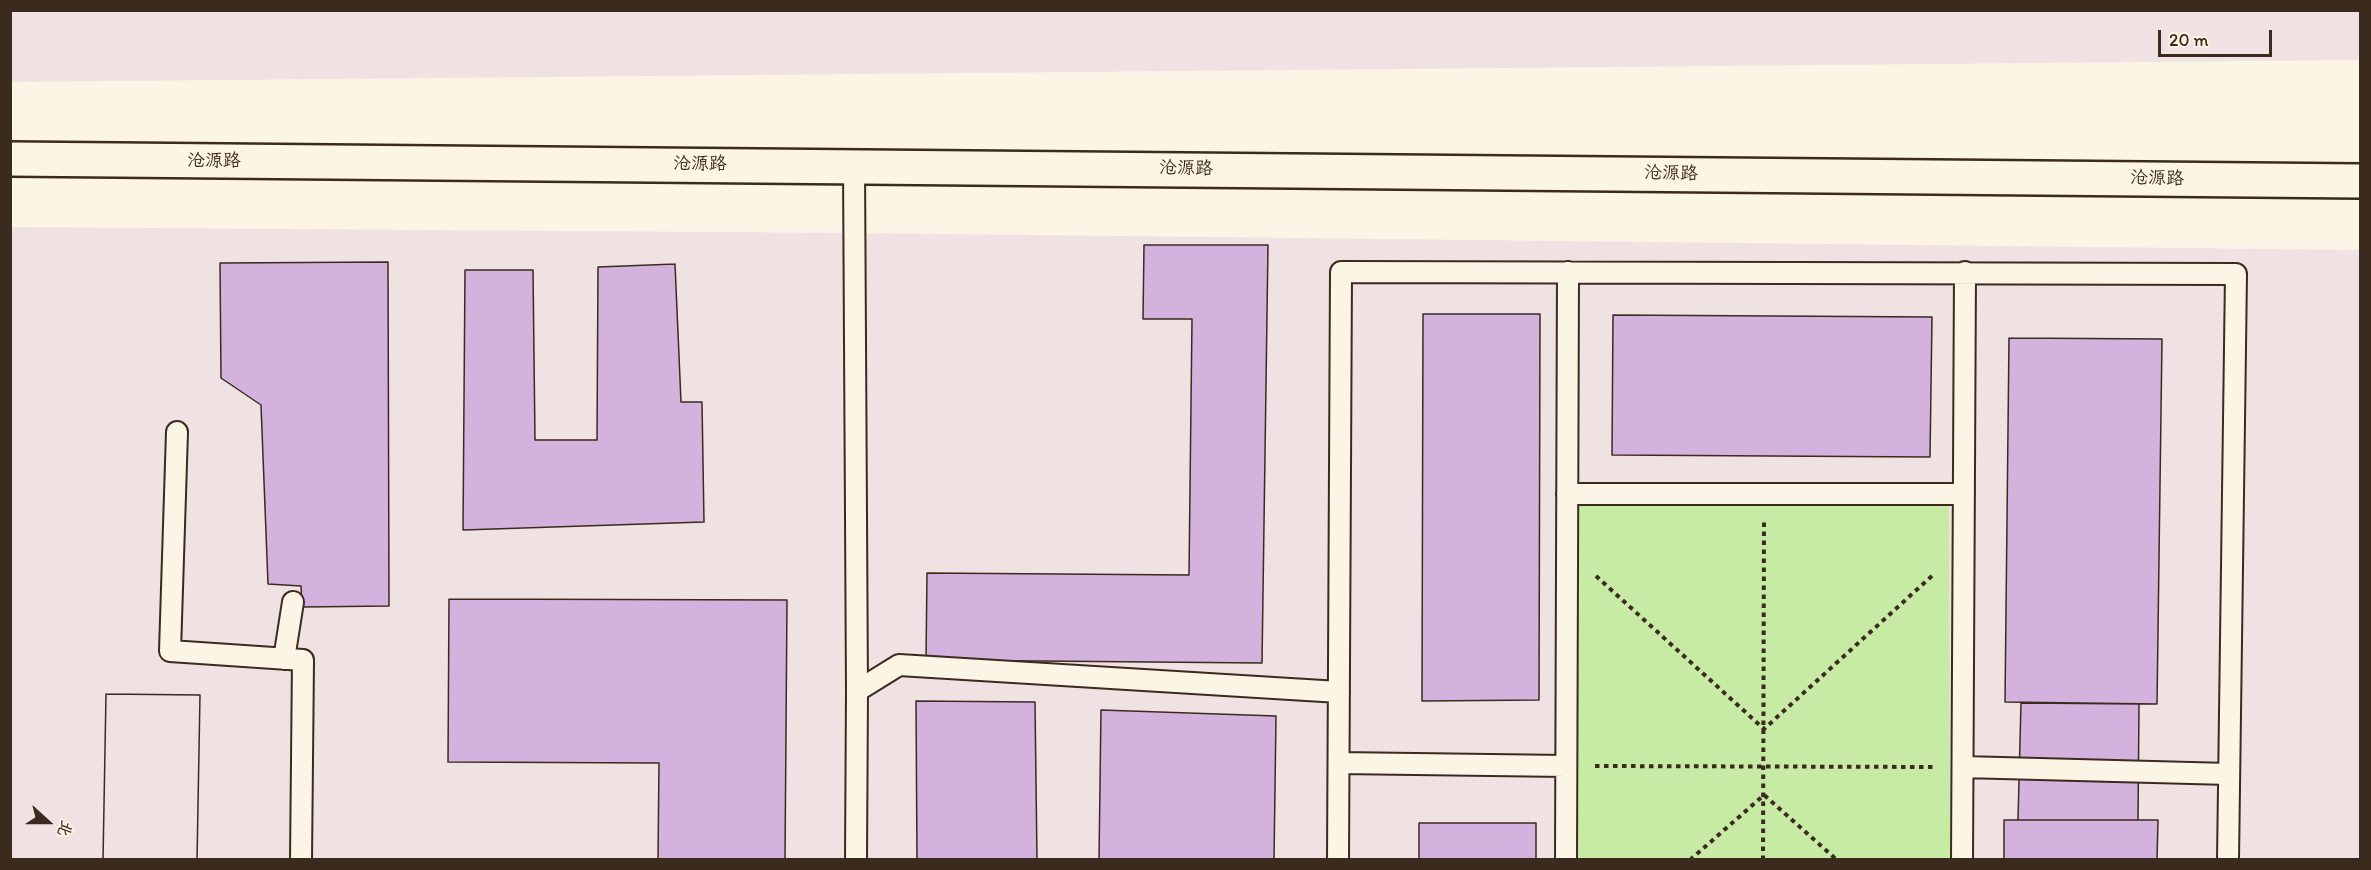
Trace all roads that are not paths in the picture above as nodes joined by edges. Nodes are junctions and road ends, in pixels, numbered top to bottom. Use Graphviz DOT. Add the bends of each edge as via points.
graph roads {
  1 [pos="10,159"];
  2 [pos="854,166"];
  3 [pos="2361,181"];
  4 [pos="1568,272"];
  5 [pos="1965,272"];
  6 [pos="177,432"];
  7 [pos="1567,494"];
  8 [pos="1964,494"];
  9 [pos="293,602"];
  10 [pos="284,659"];
  11 [pos="858,691"];
  12 [pos="1339,692"];
  13 [pos="1339,763"];
  14 [pos="1566,766"];
  15 [pos="1963,767"];
  16 [pos="2229,774"];
  17 [pos="301,860"];
  18 [pos="856,860"];
  19 [pos="1338,860"];
  20 [pos="1566,860"];
  21 [pos="1962,860"];
  22 [pos="2228,860"];
  1 -- 2 [label="street, 沧源路"];
  2 -- 3 [label="street, 沧源路"];
  2 -- 11 [label="lane"];
  4 -- 5 [label="lane"];
  4 -- 7 [label="lane"];
  4 -- 12 [label="lane" via="1341,272"];
  5 -- 8 [label="lane"];
  5 -- 16 [label="lane" via="2236,274"];
  6 -- 10 [label="lane" via="170,651"];
  7 -- 8 [label="lane"];
  7 -- 14 [label="lane"];
  8 -- 15 [label="lane"];
  9 -- 10 [label="lane"];
  10 -- 17 [label="lane" via="303,660"];
  11 -- 12 [label="lane" via="899,665"];
  11 -- 18 [label="lane"];
  12 -- 13 [label="lane"];
  13 -- 14 [label="lane"];
  13 -- 19 [label="lane"];
  14 -- 20 [label="lane"];
  15 -- 16 [label="lane"];
  15 -- 21 [label="lane"];
  16 -- 22 [label="lane"];
}
